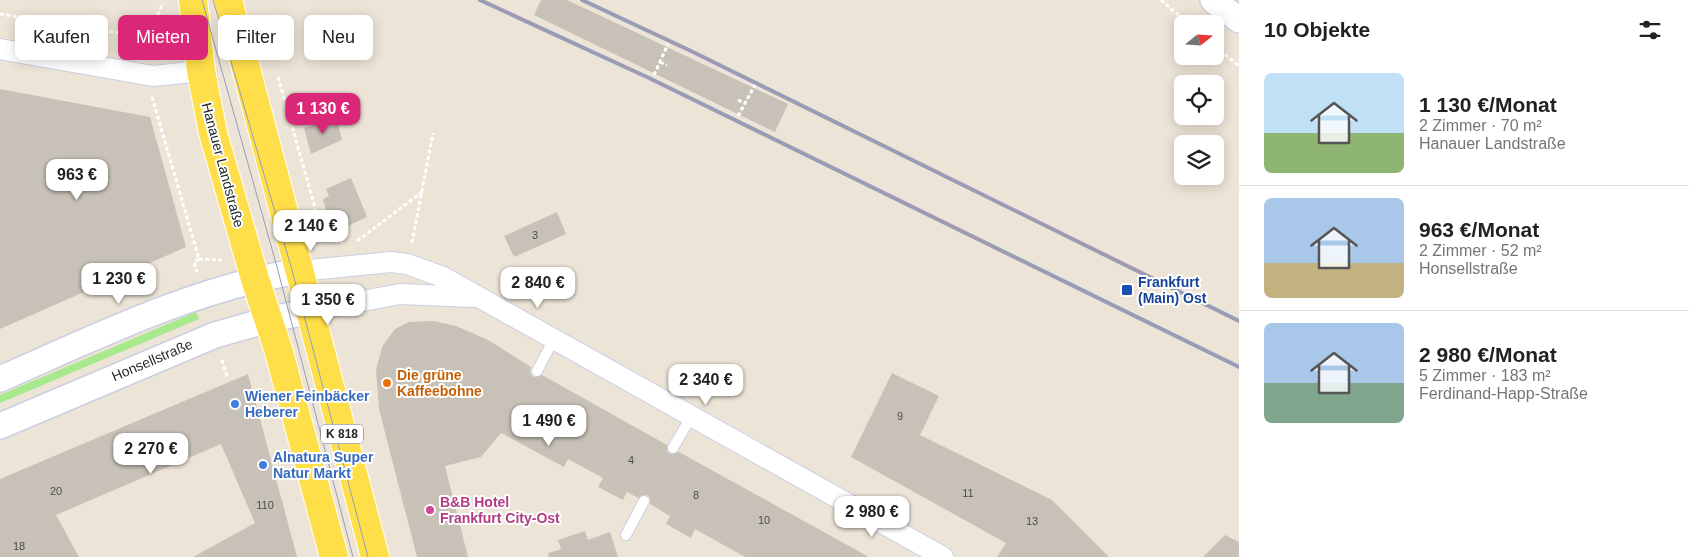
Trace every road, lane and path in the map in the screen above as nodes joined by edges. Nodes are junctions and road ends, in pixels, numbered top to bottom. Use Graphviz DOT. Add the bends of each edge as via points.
graph roads {
  1 [pos="193,0"];
  2 [pos="228,0"];
  3 [pos="1161,0"];
  4 [pos="1213,0"];
  5 [pos="163,2"];
  6 [pos="0,14"];
  7 [pos="158,15"];
  8 [pos="1178,15"];
  9 [pos="1239,20"];
  10 [pos="118,32"];
  11 [pos="668,44"];
  12 [pos="0,49"];
  13 [pos="1224,54"];
  14 [pos="154,60"];
  15 [pos="660,62"];
  16 [pos="667,66"];
  17 [pos="1239,66"];
  18 [pos="275,70"];
  19 [pos="201,72"];
  20 [pos="654,74"];
  21 [pos="153,76"];
  22 [pos="755,85"];
  23 [pos="738,100"];
  24 [pos="744,103"];
  25 [pos="738,116"];
  26 [pos="433,133"];
  27 [pos="422,191"];
  28 [pos="320,240"];
  29 [pos="413,240"];
  30 [pos="346,242"];
  31 [pos="355,243"];
  32 [pos="321,245"];
  33 [pos="299,271"];
  34 [pos="255,279"];
  35 [pos="204,294"];
  36 [pos="481,297"];
  37 [pos="310,311"];
  38 [pos="268,320"];
  39 [pos="215,335"];
  40 [pos="554,339"];
  41 [pos="537,371"];
  42 [pos="226,377"];
  43 [pos="0,379"];
  44 [pos="691,418"];
  45 [pos="0,426"];
  46 [pos="673,448"];
  47 [pos="644,501"];
  48 [pos="626,535"];
  49 [pos="334,557"];
  50 [pos="375,557"];
  51 [pos="943,557"];
  1 -- 19 [label="main road, Hanauer Landstraße / K 818"];
  2 -- 33 [label="main road, K 818"];
  3 -- 8 [label="path"];
  4 -- 9 [label="street"];
  5 -- 7 [label="path"];
  6 -- 10 [label="path"];
  11 -- 15 [label="path"];
  12 -- 21 [label="street"];
  13 -- 17 [label="path"];
  14 -- 21 [label="path"];
  15 -- 16 [label="path"];
  15 -- 20 [label="path"];
  18 -- 28 [label="path" via="314,204"];
  19 -- 21 [label="street"];
  19 -- 34 [label="main road, Hanauer Landstraße / K 818" via="213,133"];
  21 -- 35 [label="path" via="152,99 198,259 194,262"];
  22 -- 24 [label="path"];
  23 -- 24 [label="path"];
  24 -- 25 [label="path"];
  26 -- 27 [label="path"];
  27 -- 29 [label="path"];
  27 -- 31 [label="path"];
  28 -- 30 [label="path"];
  28 -- 32 [label="path"];
  33 -- 34 [label="street"];
  33 -- 36 [label="street" via="391,262 407,264 443,277"];
  33 -- 37 [label="main road, K 818"];
  34 -- 35 [label="street"];
  34 -- 38 [label="main road, Hanauer Landstraße / K 818"];
  35 -- 43 [label="street" via="160,309"];
  36 -- 37 [label="street" via="400,294"];
  36 -- 40 [label="street"];
  37 -- 38 [label="street, Honsellstraße"];
  37 -- 50 [label="main road, K 818"];
  38 -- 39 [label="street, Honsellstraße"];
  38 -- 49 [label="main road, Hanauer Landstraße / K 818" via="286,374"];
  39 -- 42 [label="path"];
  39 -- 45 [label="street, Honsellstraße"];
  40 -- 41 [label="lane"];
  40 -- 44 [label="street"];
  44 -- 46 [label="lane"];
  44 -- 51 [label="street"];
  47 -- 48 [label="lane"];
}
